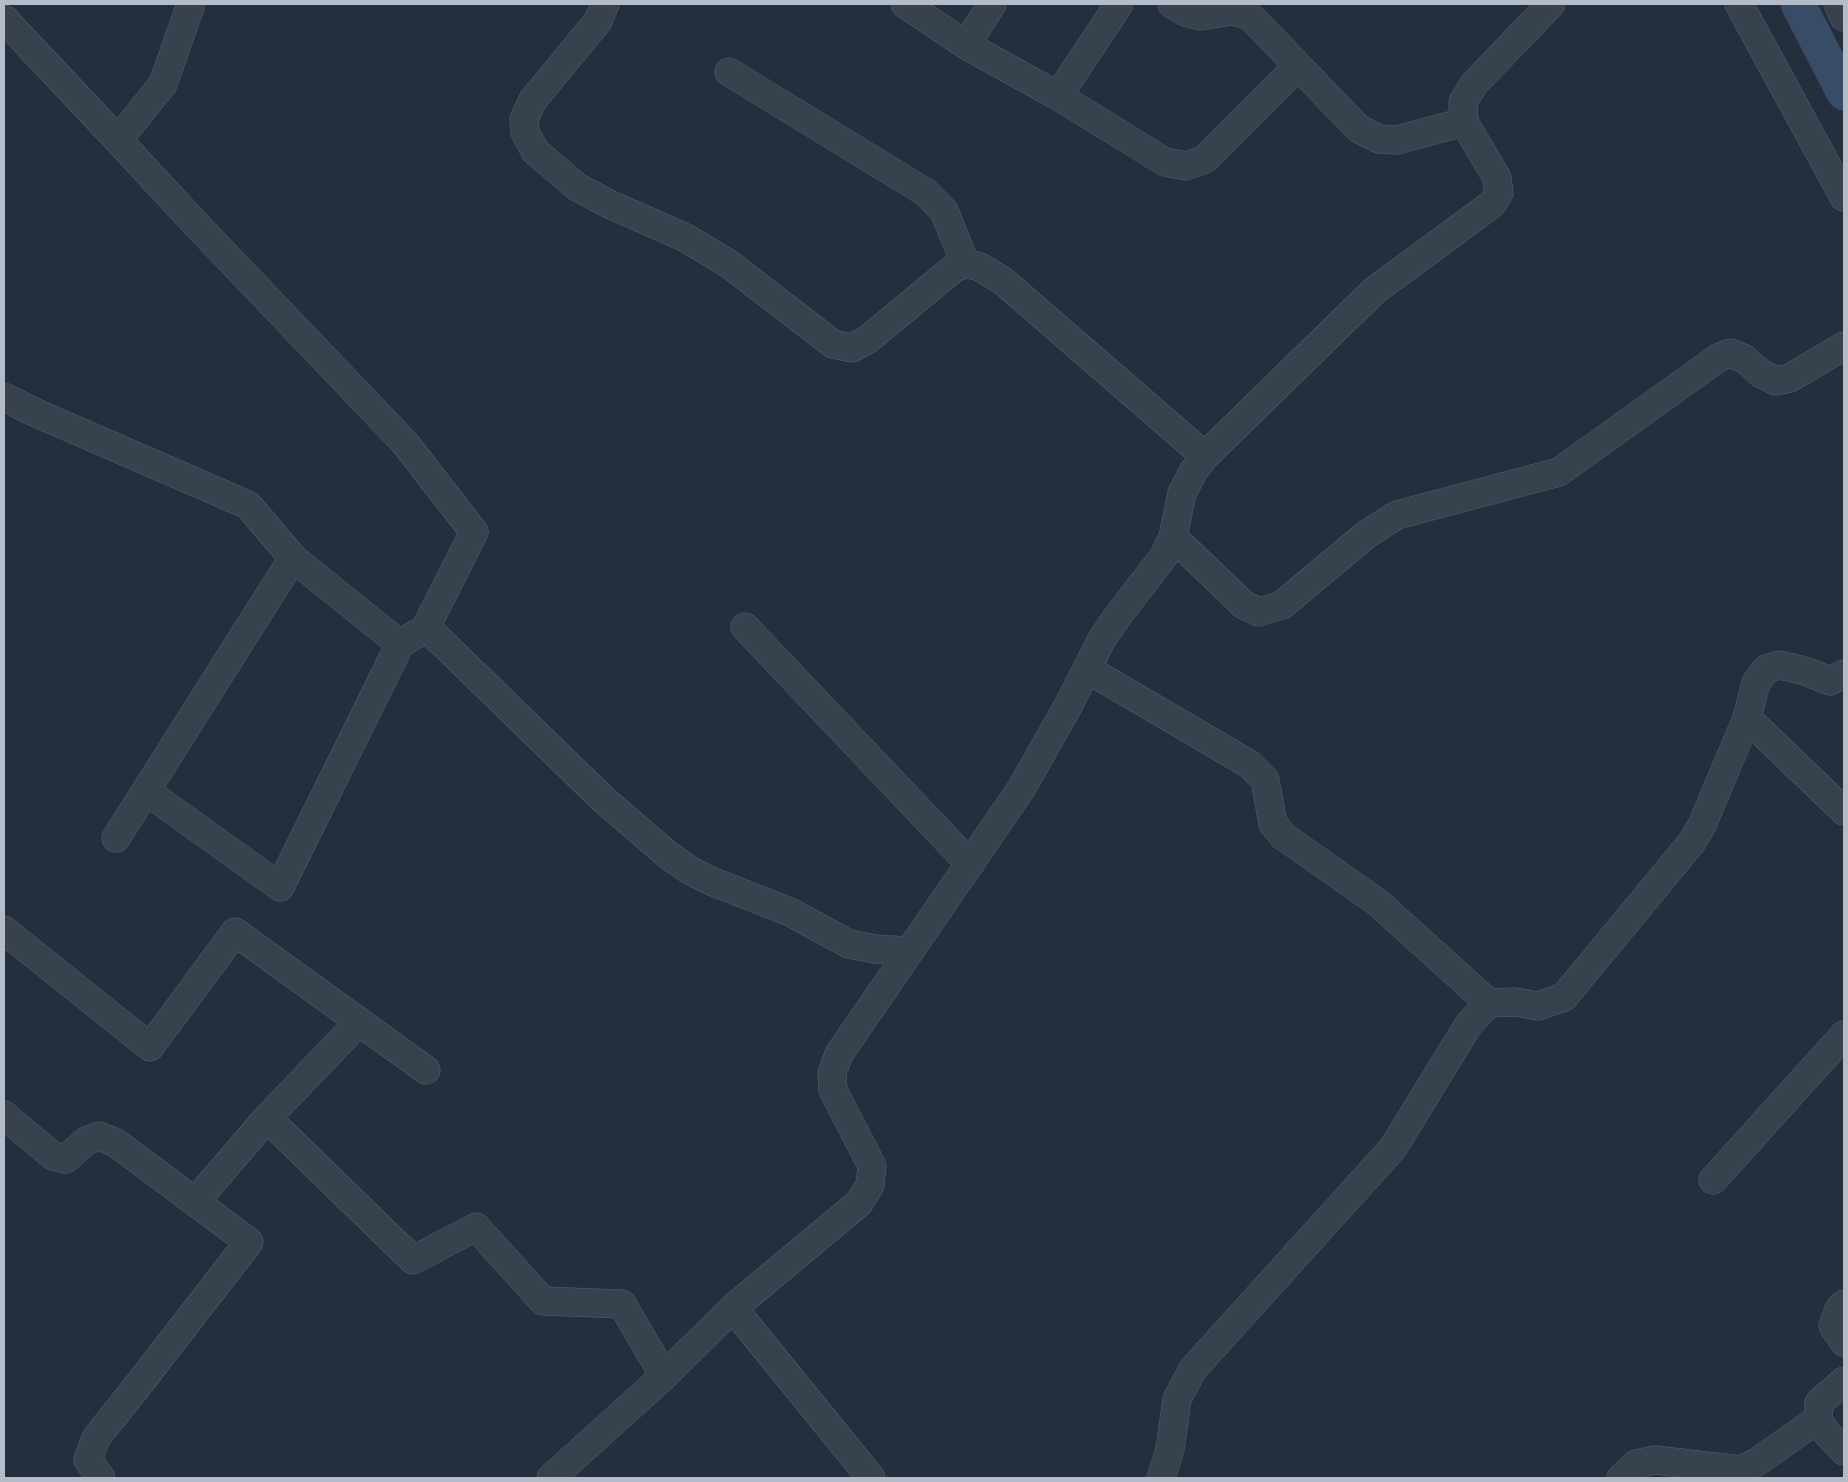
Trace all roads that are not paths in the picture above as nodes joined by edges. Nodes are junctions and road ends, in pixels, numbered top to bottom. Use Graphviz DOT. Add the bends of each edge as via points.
graph roads {
  1 [pos="191,4"];
  2 [pos="605,4"];
  3 [pos="905,4"];
  4 [pos="992,4"];
  5 [pos="1119,4"];
  6 [pos="1172,4"];
  7 [pos="1551,4"];
  8 [pos="1739,4"];
  9 [pos="1838,4"];
  10 [pos="1844,17"];
  11 [pos="4,19"];
  12 [pos="966,45"];
  13 [pos="1298,66"];
  14 [pos="729,72"];
  15 [pos="1058,96"];
  16 [pos="1464,122"];
  17 [pos="118,140"];
  18 [pos="1844,197"];
  19 [pos="965,263"];
  20 [pos="1844,346"];
  21 [pos="4,397"];
  22 [pos="1205,456"];
  23 [pos="1173,536"];
  24 [pos="292,558"];
  25 [pos="744,627"];
  26 [pos="426,628"];
  27 [pos="400,644"];
  28 [pos="1088,669"];
  29 [pos="1844,674"];
  30 [pos="1747,718"];
  31 [pos="146,791"];
  32 [pos="1844,811"];
  33 [pos="116,838"];
  34 [pos="970,864"];
  35 [pos="4,930"];
  36 [pos="910,951"];
  37 [pos="1489,1003"];
  38 [pos="359,1022"];
  39 [pos="1844,1035"];
  40 [pos="426,1070"];
  41 [pos="4,1115"];
  42 [pos="267,1118"];
  43 [pos="1713,1180"];
  44 [pos="195,1202"];
  45 [pos="1844,1304"];
  46 [pos="733,1308"];
  47 [pos="1844,1342"];
  48 [pos="664,1376"];
  49 [pos="1844,1381"];
  50 [pos="1818,1419"];
  51 [pos="1844,1451"];
  52 [pos="101,1478"];
  53 [pos="551,1478"];
  54 [pos="872,1478"];
  55 [pos="1161,1478"];
  56 [pos="1621,1478"];
  1 -- 17 [label="street" via="164,84"];
  2 -- 19 [label="street" via="598,21 533,100 524,119 525,132 535,151 577,186 686,238 729,264 833,344 852,348 867,340 953,269"];
  3 -- 12 [label="street"];
  4 -- 12 [label="street"];
  5 -- 15 [label="street"];
  6 -- 13 [label="street" via="1200,16 1233,10 1250,16"];
  7 -- 16 [label="street" via="1474,84 1463,102"];
  8 -- 18 [label="street"];
  9 -- 10 [label="street"];
  11 -- 17 [label="street"];
  12 -- 15 [label="street"];
  13 -- 15 [label="street" via="1206,159 1186,166 1165,162"];
  13 -- 16 [label="street" via="1359,129 1379,139 1397,140"];
  14 -- 19 [label="street" via="926,192 944,211"];
  16 -- 22 [label="street" via="1497,178 1499,193 1492,204 1374,291"];
  17 -- 26 [label="street" via="404,443 474,532"];
  19 -- 22 [label="street" via="980,267 1002,281"];
  20 -- 23 [label="street" via="1790,378 1776,381 1760,373 1745,359 1730,353 1718,358 1559,472 1397,515 1367,534 1282,605 1259,612 1244,605"];
  21 -- 24 [label="street" via="248,505"];
  22 -- 23 [label="street" via="1182,493"];
  23 -- 28 [label="street" via="1164,556 1102,639"];
  24 -- 27 [label="street"];
  24 -- 31 [label="street"];
  25 -- 34 [label="street"];
  26 -- 27 [label="street"];
  26 -- 36 [label="street" via="604,800 691,871 790,912 849,944"];
  27 -- 31 [label="street" via="280,887"];
  28 -- 34 [label="street" via="1021,789"];
  28 -- 37 [label="street" via="1249,764 1265,780 1273,824 1283,836 1377,902"];
  29 -- 30 [label="street" via="1830,681 1780,665 1766,669 1756,683"];
  30 -- 32 [label="street"];
  30 -- 37 [label="street" via="1692,842 1564,997 1538,1006 1515,1002"];
  31 -- 33 [label="street"];
  34 -- 36 [label="street"];
  35 -- 38 [label="street" via="150,1047 235,932"];
  36 -- 46 [label="street" via="839,1054 832,1073 833,1090 872,1166 870,1185 859,1203"];
  37 -- 55 [label="street" via="1469,1024 1393,1148 1193,1369 1177,1398 1170,1449"];
  38 -- 40 [label="street"];
  38 -- 42 [label="street"];
  39 -- 43 [label="street"];
  41 -- 44 [label="street" via="53,1156 66,1159 86,1141 99,1136 116,1143"];
  42 -- 44 [label="street"];
  42 -- 48 [label="street" via="413,1260 476,1227 543,1301 622,1304"];
  44 -- 52 [label="street" via="249,1242 96,1438 88,1460"];
  45 -- 47 [label="street" via="1833,1326"];
  46 -- 48 [label="street"];
  46 -- 54 [label="street"];
  48 -- 53 [label="street"];
  49 -- 50 [label="street" via="1819,1403"];
  50 -- 51 [label="street"];
  50 -- 56 [label="street" via="1741,1470 1655,1460 1636,1464"];
}
